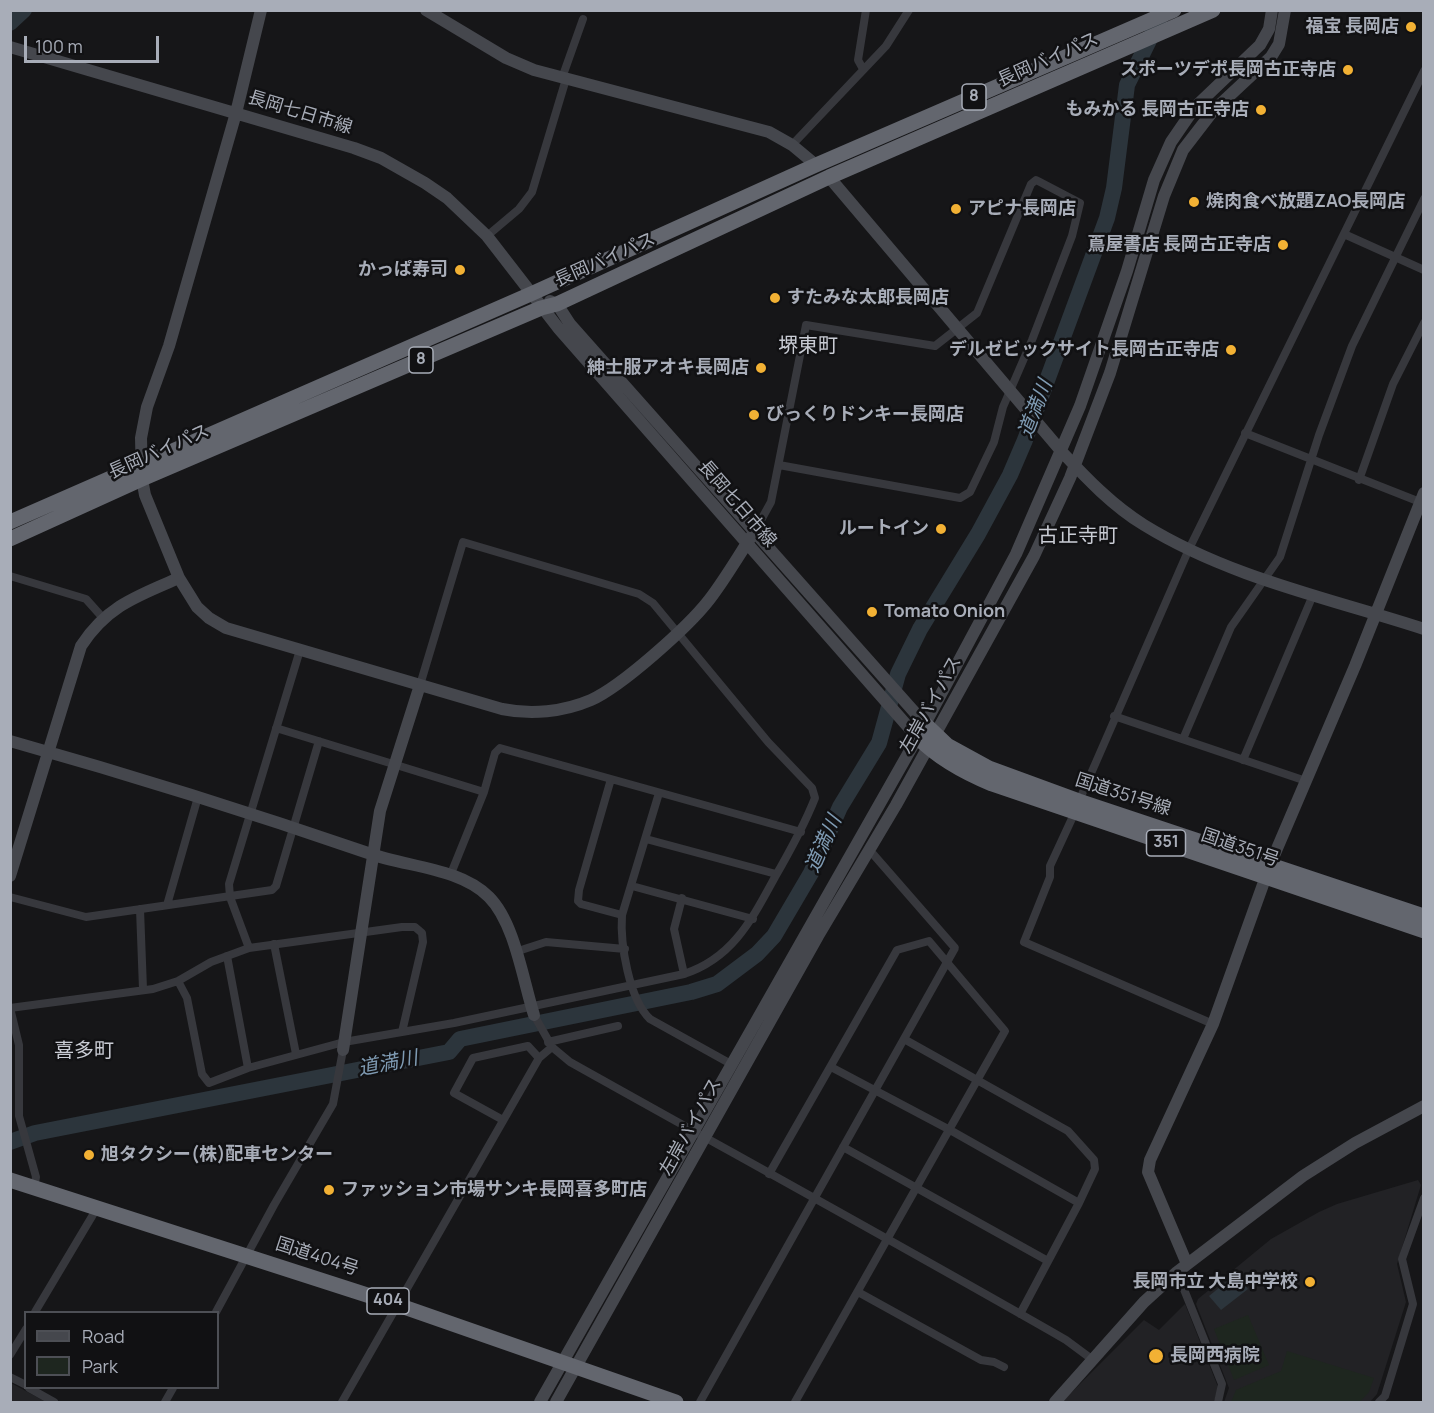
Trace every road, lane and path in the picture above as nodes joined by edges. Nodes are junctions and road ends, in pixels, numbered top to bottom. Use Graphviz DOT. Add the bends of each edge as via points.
graph roads {
  1 [pos="261,10"];
  2 [pos="426,10"];
  3 [pos="866,10"];
  4 [pos="909,10"];
  5 [pos="1174,10"];
  6 [pos="1213,10"];
  7 [pos="1272,10"];
  8 [pos="1285,10"];
  9 [pos="1293,10"];
  10 [pos="583,19"];
  11 [pos="1279,44"];
  12 [pos="10,46"];
  13 [pos="863,69"];
  14 [pos="1424,71"];
  15 [pos="564,78"];
  16 [pos="236,113"];
  17 [pos="792,145"];
  18 [pos="816,165"];
  19 [pos="829,177"];
  20 [pos="1424,199"];
  21 [pos="1152,233"];
  22 [pos="1344,234"];
  23 [pos="487,236"];
  24 [pos="1394,258"];
  25 [pos="1424,270"];
  26 [pos="1127,271"];
  27 [pos="533,293"];
  28 [pos="557,304"];
  29 [pos="541,308"];
  30 [pos="1424,323"];
  31 [pos="956,328"];
  32 [pos="1010,392"];
  33 [pos="1245,433"];
  34 [pos="1062,452"];
  35 [pos="1311,461"];
  36 [pos="779,465"];
  37 [pos="1075,466"];
  38 [pos="142,472"];
  39 [pos="1359,480"];
  40 [pos="1422,499"];
  41 [pos="10,522"];
  42 [pos="755,531"];
  43 [pos="10,539"];
  44 [pos="747,543"];
  45 [pos="1189,549"];
  46 [pos="10,576"];
  47 [pos="179,578"];
  48 [pos="1266,580"];
  49 [pos="1313,594"];
  50 [pos="1376,614"];
  51 [pos="103,618"];
  52 [pos="1424,629"];
  53 [pos="678,633"];
  54 [pos="300,650"];
  55 [pos="420,685"];
  56 [pos="1114,716"];
  57 [pos="276,728"];
  58 [pos="930,729"];
  59 [pos="917,737"];
  60 [pos="1183,739"];
  61 [pos="10,741"];
  62 [pos="319,741"];
  63 [pos="928,748"];
  64 [pos="48,752"];
  65 [pos="1243,760"];
  66 [pos="396,763"];
  67 [pos="611,779"];
  68 [pos="1306,781"];
  69 [pos="484,792"];
  70 [pos="659,793"];
  71 [pos="198,797"];
  72 [pos="1077,807"];
  73 [pos="250,813"];
  74 [pos="294,826"];
  75 [pos="801,832"];
  76 [pos="646,839"];
  77 [pos="373,854"];
  78 [pos="873,854"];
  79 [pos="1268,872"];
  80 [pos="776,874"];
  81 [pos="10,876"];
  82 [pos="450,876"];
  83 [pos="632,886"];
  84 [pos="10,897"];
  85 [pos="230,897"];
  86 [pos="682,898"];
  87 [pos="167,905"];
  88 [pos="140,909"];
  89 [pos="622,915"];
  90 [pos="1424,916"];
  91 [pos="753,919"];
  92 [pos="360,932"];
  93 [pos="1424,932"];
  94 [pos="274,944"];
  95 [pos="249,948"];
  96 [pos="625,949"];
  97 [pos="515,952"];
  98 [pos="227,956"];
  99 [pos="947,963"];
  100 [pos="684,974"];
  101 [pos="178,981"];
  102 [pos="632,987"];
  103 [pos="143,989"];
  104 [pos="532,1010"];
  105 [pos="1213,1024"];
  106 [pos="618,1026"];
  107 [pos="402,1032"];
  108 [pos="904,1040"];
  109 [pos="548,1042"];
  110 [pos="344,1046"];
  111 [pos="296,1054"];
  112 [pos="539,1058"];
  113 [pos="731,1064"];
  114 [pos="831,1067"];
  115 [pos="249,1068"];
  116 [pos="977,1081"];
  117 [pos="875,1090"];
  118 [pos="1424,1106"];
  119 [pos="503,1120"];
  120 [pos="950,1130"];
  121 [pos="693,1131"];
  122 [pos="705,1139"];
  123 [pos="843,1147"];
  124 [pos="769,1174"];
  125 [pos="10,1180"];
  126 [pos="34,1188"];
  127 [pos="917,1188"];
  128 [pos="814,1198"];
  129 [pos="1424,1198"];
  130 [pos="1079,1203"];
  131 [pos="97,1208"];
  132 [pos="888,1239"];
  133 [pos="249,1255"];
  134 [pos="1048,1261"];
  135 [pos="1187,1264"];
  136 [pos="1177,1272"];
  137 [pos="858,1292"];
  138 [pos="1413,1304"];
  139 [pos="398,1305"];
  140 [pos="1424,1307"];
  141 [pos="37,1311"];
  142 [pos="217,1311"];
  143 [pos="1020,1314"];
  144 [pos="24,1332"];
  145 [pos="10,1355"];
  146 [pos="1093,1360"];
  147 [pos="569,1365"];
  148 [pos="1004,1367"];
  149 [pos="10,1377"];
  150 [pos="24,1384"];
  151 [pos="32,1389"];
  152 [pos="54,1402"];
  153 [pos="342,1402"];
  154 [pos="540,1402"];
  155 [pos="556,1402"];
  156 [pos="676,1402"];
  157 [pos="700,1402"];
  158 [pos="795,1402"];
  159 [pos="1055,1402"];
  160 [pos="1218,1402"];
  161 [pos="1379,1402"];
  1 -- 16 [label="street"];
  2 -- 15 [label="street" via="506,58"];
  3 -- 13 [label="street" via="858,60"];
  4 -- 13 [label="street" via="896,34"];
  5 -- 18 [label="highway, 長岡バイパス / 8"];
  6 -- 19 [label="highway, 長岡バイパス / 8"];
  7 -- 26 [label="street, 左岸バイパス" via="1269,29 1260,45 1195,107 1171,142 1154,180"];
  8 -- 11 [label="street, 左岸バイパス"];
  9 -- 11 [label="street"];
  10 -- 15 [label="street"];
  11 -- 21 [label="street, 左岸バイパス" via="1262,68 1213,111 1192,136 1174,168"];
  12 -- 16 [label="street, 長岡七日市線"];
  13 -- 17 [label="street"];
  14 -- 22 [label="street"];
  15 -- 17 [label="street" via="769,132"];
  15 -- 23 [label="street" via="532,192"];
  16 -- 23 [label="street, 長岡七日市線" via="381,158 447,198"];
  16 -- 38 [label="street" via="169,346 147,407 141,438"];
  17 -- 18 [label="street"];
  18 -- 19 [label="street"];
  18 -- 27 [label="highway, 長岡バイパス / 8"];
  19 -- 28 [label="highway, 長岡バイパス / 8"];
  19 -- 31 [label="street"];
  20 -- 24 [label="street"];
  21 -- 26 [label="street" via="1144,234 1136,259"];
  21 -- 37 [label="street, 左岸バイパス" via="1110,373"];
  22 -- 24 [label="street"];
  22 -- 33 [label="street"];
  23 -- 27 [label="street, 長岡七日市線"];
  24 -- 25 [label="street"];
  24 -- 35 [label="street" via="1352,346"];
  26 -- 34 [label="street, 左岸バイパス"];
  27 -- 28 [label="street, 長岡七日市線"];
  27 -- 29 [label="street, 長岡七日市線"];
  27 -- 38 [label="highway, 長岡バイパス / 8"];
  28 -- 29 [label="highway, 長岡バイパス / 8"];
  28 -- 42 [label="street, 長岡七日市線" via="570,324"];
  29 -- 38 [label="highway, 長岡バイパス / 8"];
  29 -- 44 [label="street, 長岡七日市線"];
  30 -- 39 [label="street" via="1392,384"];
  31 -- 32 [label="street"];
  31 -- 32 [label="street" via="976,313 1031,184 1036,180 1076,199 1080,203 1072,236"];
  31 -- 36 [label="street" via="930,347 806,326"];
  32 -- 34 [label="street"];
  32 -- 36 [label="street" via="998,419 994,442 970,492 960,498"];
  33 -- 35 [label="street"];
  33 -- 45 [label="street"];
  34 -- 37 [label="street"];
  34 -- 58 [label="street, 左岸バイパス"];
  35 -- 39 [label="street"];
  35 -- 48 [label="street" via="1291,529"];
  36 -- 42 [label="street" via="771,502"];
  37 -- 45 [label="street" via="1123,510"];
  37 -- 58 [label="street, 左岸バイパス" via="1029,566"];
  38 -- 41 [label="highway, 長岡バイパス / 8"];
  38 -- 43 [label="highway, 長岡バイパス / 8"];
  38 -- 47 [label="street" via="146,495"];
  39 -- 40 [label="street"];
  40 -- 50 [label="street"];
  42 -- 44 [label="street"];
  42 -- 58 [label="street, 長岡七日市線"];
  44 -- 53 [label="street" via="711,598"];
  44 -- 59 [label="street, 長岡七日市線"];
  45 -- 48 [label="street"];
  45 -- 56 [label="street"];
  46 -- 51 [label="street" via="86,599"];
  47 -- 51 [label="street" via="130,599"];
  47 -- 54 [label="street" via="208,618 226,628"];
  48 -- 49 [label="street"];
  48 -- 60 [label="street" via="1224,640"];
  49 -- 50 [label="street"];
  49 -- 65 [label="street"];
  50 -- 52 [label="street"];
  50 -- 68 [label="street"];
  51 -- 64 [label="street" via="81,646 74,663"];
  53 -- 55 [label="street" via="601,695 562,708 518,712"];
  53 -- 55 [label="street" via="653,603 639,594 463,542"];
  53 -- 75 [label="street" via="815,793"];
  54 -- 55 [label="street"];
  54 -- 57 [label="street"];
  55 -- 66 [label="street"];
  56 -- 60 [label="street"];
  56 -- 72 [label="street"];
  57 -- 62 [label="street"];
  57 -- 73 [label="street"];
  58 -- 59 [label="street, 左岸バイパス"];
  58 -- 63 [label="street, 左岸バイパス"];
  58 -- 72 [label="highway, 国道351号線 / 351" via="974,761"];
  59 -- 63 [label="highway, 国道351号 / 351"];
  59 -- 113 [label="street, 左岸バイパス"];
  60 -- 65 [label="street"];
  61 -- 64 [label="street"];
  62 -- 66 [label="street"];
  62 -- 74 [label="street"];
  63 -- 72 [label="highway, 国道351号 / 351" via="975,777"];
  63 -- 122 [label="street, 左岸バイパス"];
  64 -- 71 [label="street"];
  64 -- 81 [label="street"];
  65 -- 68 [label="street"];
  66 -- 69 [label="street"];
  66 -- 77 [label="street" via="380,811"];
  67 -- 69 [label="street" via="500,748"];
  67 -- 70 [label="street"];
  67 -- 89 [label="street" via="578,896 581,904"];
  68 -- 79 [label="street"];
  69 -- 82 [label="street"];
  70 -- 75 [label="street"];
  70 -- 76 [label="street"];
  71 -- 73 [label="street"];
  71 -- 87 [label="street"];
  72 -- 79 [label="highway, 国道351号 / 351"];
  72 -- 105 [label="street" via="1050,866 1050,877 1024,942"];
  73 -- 74 [label="street"];
  73 -- 85 [label="street" via="229,884"];
  74 -- 77 [label="street"];
  74 -- 85 [label="street" via="276,886"];
  75 -- 80 [label="street"];
  76 -- 80 [label="street"];
  76 -- 83 [label="street"];
  77 -- 82 [label="street"];
  77 -- 92 [label="street"];
  78 -- 99 [label="street" via="955,948"];
  79 -- 90 [label="highway, 351"];
  79 -- 93 [label="highway, 国道351号 / 351"];
  79 -- 105 [label="street"];
  80 -- 91 [label="street"];
  82 -- 97 [label="street" via="475,886 491,899"];
  83 -- 86 [label="street"];
  83 -- 89 [label="street"];
  84 -- 88 [label="street" via="86,917"];
  85 -- 87 [label="street"];
  85 -- 95 [label="street"];
  86 -- 91 [label="street"];
  86 -- 100 [label="street" via="674,929"];
  87 -- 88 [label="street"];
  88 -- 103 [label="street"];
  89 -- 96 [label="street"];
  91 -- 100 [label="street" via="719,957"];
  92 -- 94 [label="street"];
  92 -- 107 [label="street" via="415,927 422,933"];
  92 -- 110 [label="street"];
  94 -- 95 [label="street"];
  94 -- 111 [label="street"];
  95 -- 98 [label="street"];
  96 -- 97 [label="street" via="546,942"];
  96 -- 102 [label="street"];
  97 -- 104 [label="street"];
  98 -- 101 [label="street"];
  98 -- 115 [label="street"];
  99 -- 108 [label="street"];
  99 -- 114 [label="street" via="929,941 897,950"];
  99 -- 116 [label="street" via="1005,1030"];
  100 -- 102 [label="street"];
  101 -- 103 [label="street"];
  101 -- 115 [label="street" via="187,998 205,1080 209,1083"];
  102 -- 104 [label="street"];
  102 -- 113 [label="street" via="641,1011 650,1019"];
  103 -- 126 [label="street" via="10,1008 19,1045 18,1107 36,1177"];
  104 -- 107 [label="street"];
  104 -- 109 [label="street"];
  105 -- 135 [label="street" via="1148,1172"];
  106 -- 109 [label="street"];
  107 -- 110 [label="street"];
  108 -- 116 [label="street"];
  108 -- 117 [label="street"];
  109 -- 112 [label="street"];
  109 -- 121 [label="street" via="570,1062"];
  110 -- 111 [label="street"];
  110 -- 133 [label="street" via="333,1104"];
  111 -- 115 [label="street"];
  112 -- 119 [label="street"];
  112 -- 119 [label="street" via="528,1046 473,1058 454,1093"];
  113 -- 121 [label="street, 左岸バイパス"];
  114 -- 117 [label="street"];
  114 -- 124 [label="street"];
  116 -- 120 [label="street"];
  116 -- 130 [label="street" via="1074,1137 1094,1161 1095,1169"];
  117 -- 120 [label="street"];
  117 -- 123 [label="street"];
  118 -- 135 [label="street" via="1303,1176"];
  119 -- 139 [label="street"];
  120 -- 127 [label="street"];
  120 -- 130 [label="street"];
  121 -- 122 [label="street"];
  121 -- 147 [label="street, 左岸バイパス"];
  122 -- 124 [label="street"];
  122 -- 147 [label="street, 左岸バイパス"];
  123 -- 127 [label="street"];
  123 -- 128 [label="street"];
  124 -- 128 [label="street"];
  125 -- 126 [label="highway, 国道404号 / 404"];
  126 -- 131 [label="highway, 国道404号 / 404"];
  127 -- 132 [label="street"];
  127 -- 134 [label="street"];
  128 -- 132 [label="street"];
  128 -- 157 [label="street"];
  129 -- 138 [label="street" via="1402,1259"];
  130 -- 134 [label="street"];
  131 -- 133 [label="highway, 国道404号 / 404"];
  131 -- 141 [label="street"];
  132 -- 137 [label="street"];
  132 -- 143 [label="street"];
  133 -- 139 [label="highway, 国道404号 / 404"];
  133 -- 142 [label="street"];
  134 -- 143 [label="street"];
  135 -- 136 [label="street"];
  136 -- 146 [label="street"];
  136 -- 160 [label="street" via="1222,1384"];
  137 -- 148 [label="street" via="981,1360"];
  137 -- 158 [label="street"];
  138 -- 140 [label="street"];
  138 -- 161 [label="street"];
  139 -- 147 [label="highway, 国道404号 / 404"];
  139 -- 153 [label="street"];
  143 -- 146 [label="street"];
  144 -- 145 [label="street"];
  146 -- 159 [label="street"];
  147 -- 154 [label="street, 左岸バイパス"];
  147 -- 155 [label="street, 左岸バイパス"];
  147 -- 156 [label="highway, 国道404号 / 404"];
  149 -- 150 [label="street"];
  151 -- 152 [label="street"];
}
